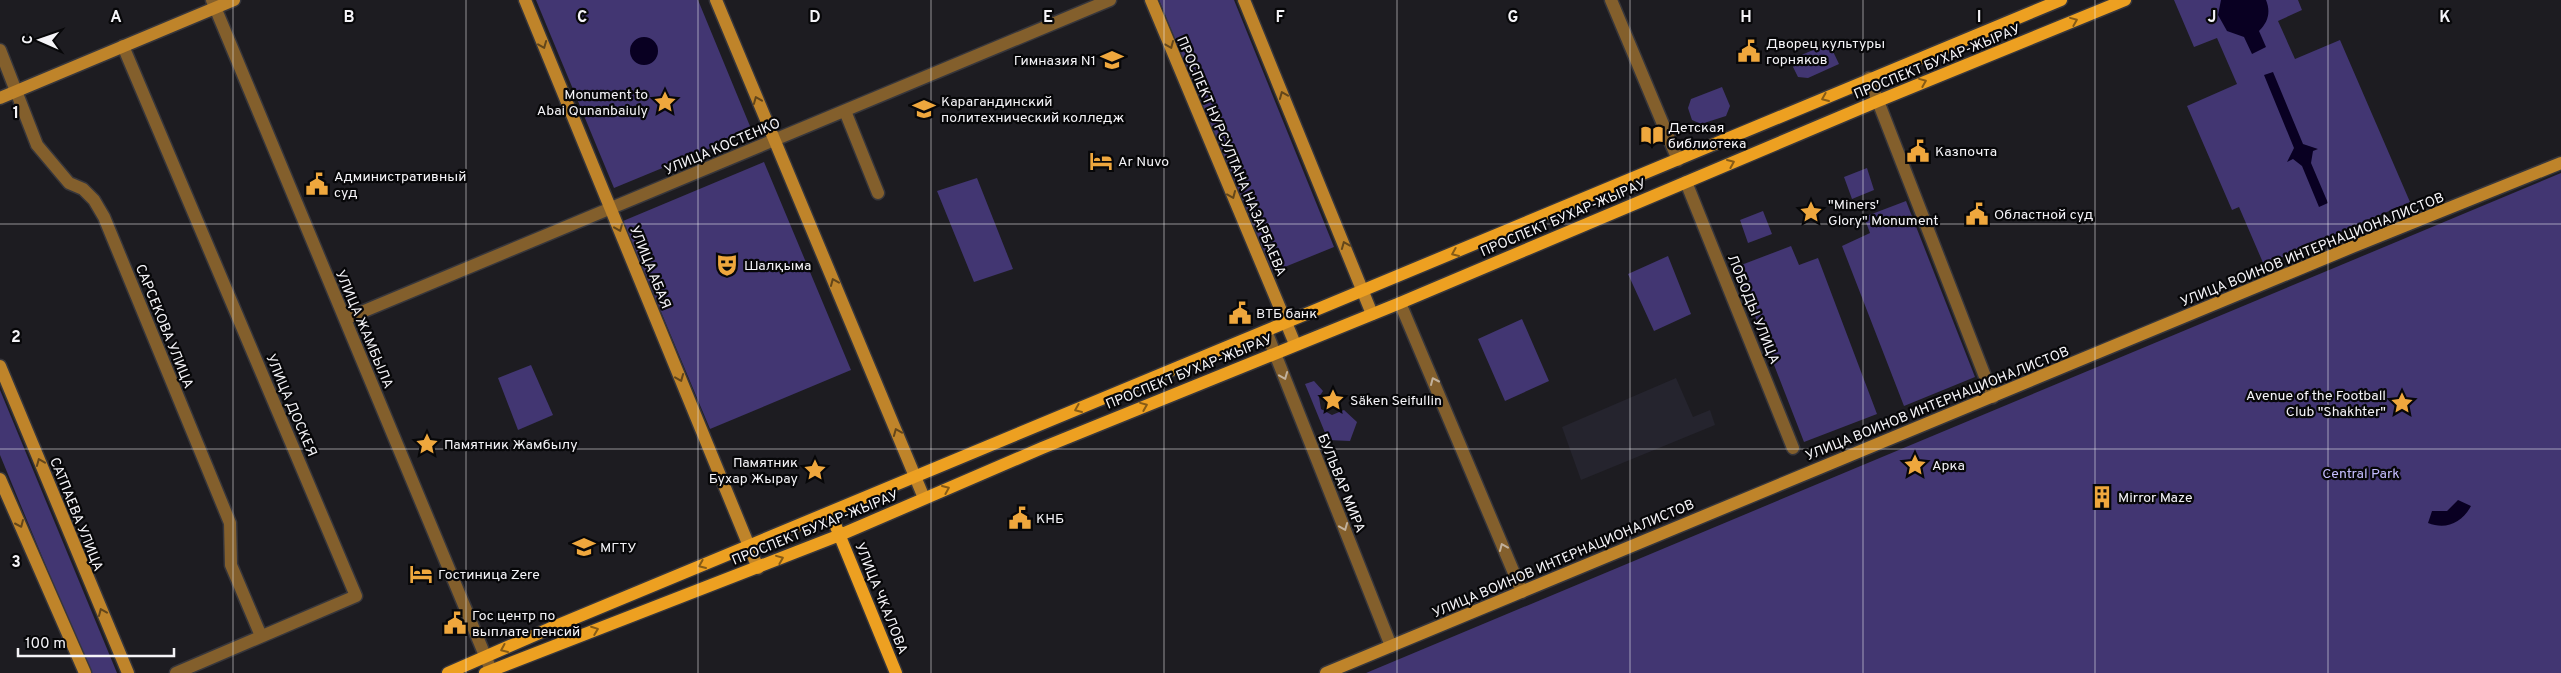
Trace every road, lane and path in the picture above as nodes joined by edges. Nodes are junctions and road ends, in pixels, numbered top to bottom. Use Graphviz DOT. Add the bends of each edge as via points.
graph roads {
  1 [pos="234,0"];
  2 [pos="525,0"];
  3 [pos="716,0"];
  4 [pos="1110,0"];
  5 [pos="1151,0"];
  6 [pos="1244,0"];
  7 [pos="1611,0"];
  8 [pos="2061,0"];
  9 [pos="2124,0"];
  10 [pos="214,4"];
  11 [pos="124,46"];
  12 [pos="0,50"];
  13 [pos="1869,78"];
  14 [pos="16,91"];
  15 [pos="0,98"];
  16 [pos="1878,100"];
  17 [pos="845,111"];
  18 [pos="774,140"];
  19 [pos="1678,160"];
  20 [pos="2561,163"];
  21 [pos="1686,182"];
  22 [pos="878,193"];
  23 [pos="611,208"];
  24 [pos="1364,290"];
  25 [pos="1400,303"];
  26 [pos="1372,314"];
  27 [pos="345,319"];
  28 [pos="1286,323"];
  29 [pos="1266,331"];
  30 [pos="1295,344"];
  31 [pos="1274,352"];
  32 [pos="0,366"];
  33 [pos="1993,397"];
  34 [pos="1794,448"];
  35 [pos="915,477"];
  36 [pos="0,479"];
  37 [pos="924,498"];
  38 [pos="830,512"];
  39 [pos="840,534"];
  40 [pos="749,546"];
  41 [pos="758,568"];
  42 [pos="1522,592"];
  43 [pos="261,636"];
  44 [pos="1391,646"];
  45 [pos="486,657"];
  46 [pos="488,672"];
  47 [pos="85,673"];
  48 [pos="128,673"];
  49 [pos="176,673"];
  50 [pos="448,673"];
  51 [pos="896,673"];
  52 [pos="1326,673"];
  1 -- 10 [label="main road"];
  2 -- 23 [label="main road, УЛИЦА АБАЯ, one-way"];
  18 -- 3 [label="main road, one-way"];
  4 -- 17 [label="street, УЛИЦА КОСТЕНКО"];
  5 -- 28 [label="main road, ПРОСПЕКТ НУРСУЛТАНА НАЗАРБАЕВА, one-way"];
  24 -- 6 [label="main road, one-way"];
  7 -- 19 [label="street"];
  8 -- 13 [label="main road, ПРОСПЕКТ БУХАР-ЖЫРАУ"];
  16 -- 9 [label="main road, ПРОСПЕКТ БУХАР-ЖЫРАУ, one-way"];
  10 -- 11 [label="main road"];
  10 -- 27 [label="street, УЛИЦА ЖАМБЫЛА"];
  11 -- 14 [label="main road"];
  11 -- 43 [label="street, УЛИЦА ДОСКЕЯ" via="356,596"];
  12 -- 14 [label="street, САРСЕКОВА УЛИЦА"];
  13 -- 16 [label="street"];
  13 -- 19 [label="main road, ПРОСПЕКТ БУХАР-ЖЫРАУ, one-way"];
  14 -- 15 [label="main road"];
  14 -- 43 [label="street, САРСЕКОВА УЛИЦА" via="38,144 68,183 83,189 94,200 104,217 230,523 231,565"];
  21 -- 16 [label="main road, ПРОСПЕКТ БУХАР-ЖЫРАУ, one-way"];
  16 -- 33 [label="street"];
  17 -- 18 [label="street, УЛИЦА КОСТЕНКО"];
  17 -- 22 [label="street"];
  18 -- 23 [label="street, УЛИЦА КОСТЕНКО"];
  35 -- 18 [label="main road, one-way"];
  19 -- 24 [label="main road, ПРОСПЕКТ БУХАР-ЖЫРАУ, one-way"];
  20 -- 33 [label="main road, УЛИЦА ВОИНОВ ИНТЕРНАЦИОНАЛИСТОВ"];
  21 -- 25 [label="main road, ПРОСПЕКТ БУХАР-ЖЫРАУ"];
  21 -- 34 [label="street, ЛОБОДЫ УЛИЦА"];
  23 -- 27 [label="street, УЛИЦА КОСТЕНКО"];
  23 -- 40 [label="main road, УЛИЦА АБАЯ, one-way"];
  24 -- 26 [label="main road"];
  24 -- 28 [label="main road, ПРОСПЕКТ БУХАР-ЖЫРАУ"];
  25 -- 26 [label="main road, ПРОСПЕКТ БУХАР-ЖЫРАУ"];
  42 -- 25 [label="street, one-way"];
  26 -- 30 [label="main road, ПРОСПЕКТ БУХАР-ЖЫРАУ"];
  27 -- 45 [label="street, УЛИЦА ЖАМБЫЛА"];
  28 -- 29 [label="main road, ПРОСПЕКТ БУХАР-ЖЫРАУ"];
  28 -- 30 [label="main road, ПРОСПЕКТ НУРСУЛТАНА НАЗАРБАЕВА"];
  29 -- 31 [label="street, БУЛЬВАР МИРА"];
  29 -- 35 [label="main road, ПРОСПЕКТ БУХАР-ЖЫРАУ, one-way"];
  30 -- 31 [label="main road, ПРОСПЕКТ БУХАР-ЖЫРАУ"];
  37 -- 31 [label="main road, ПРОСПЕКТ БУХАР-ЖЫРАУ, one-way"];
  31 -- 44 [label="street, БУЛЬВАР МИРА, one-way"];
  48 -- 32 [label="main road, САТПАЕВА УЛИЦА, one-way"];
  33 -- 42 [label="main road, УЛИЦА ВОИНОВ ИНТЕРНАЦИОНАЛИСТОВ" via="1805,472"];
  35 -- 37 [label="main road"];
  35 -- 38 [label="main road, ПРОСПЕКТ БУХАР-ЖЫРАУ"];
  36 -- 47 [label="main road, one-way"];
  37 -- 39 [label="main road, ПРОСПЕКТ БУХАР-ЖЫРАУ"];
  38 -- 39 [label="main road, УЛИЦА ЧКАЛОВА"];
  38 -- 40 [label="main road, ПРОСПЕКТ БУХАР-ЖЫРАУ"];
  41 -- 39 [label="main road, ПРОСПЕКТ БУХАР-ЖЫРАУ, one-way"];
  39 -- 51 [label="main road, УЛИЦА ЧКАЛОВА"];
  40 -- 41 [label="main road, УЛИЦА АБАЯ"];
  40 -- 45 [label="main road, ПРОСПЕКТ БУХАР-ЖЫРАУ, one-way"];
  46 -- 41 [label="main road, ПРОСПЕКТ БУХАР-ЖЫРАУ, one-way"];
  42 -- 44 [label="main road, УЛИЦА ВОИНОВ ИНТЕРНАЦИОНАЛИСТОВ"];
  43 -- 49 [label="street, УЛИЦА ДОСКЕЯ"];
  44 -- 52 [label="main road, УЛИЦА ВОИНОВ ИНТЕРНАЦИОНАЛИСТОВ"];
  45 -- 46 [label="street, УЛИЦА ЖАМБЫЛА"];
  45 -- 50 [label="main road, ПРОСПЕКТ БУХАР-ЖЫРАУ"];
}
